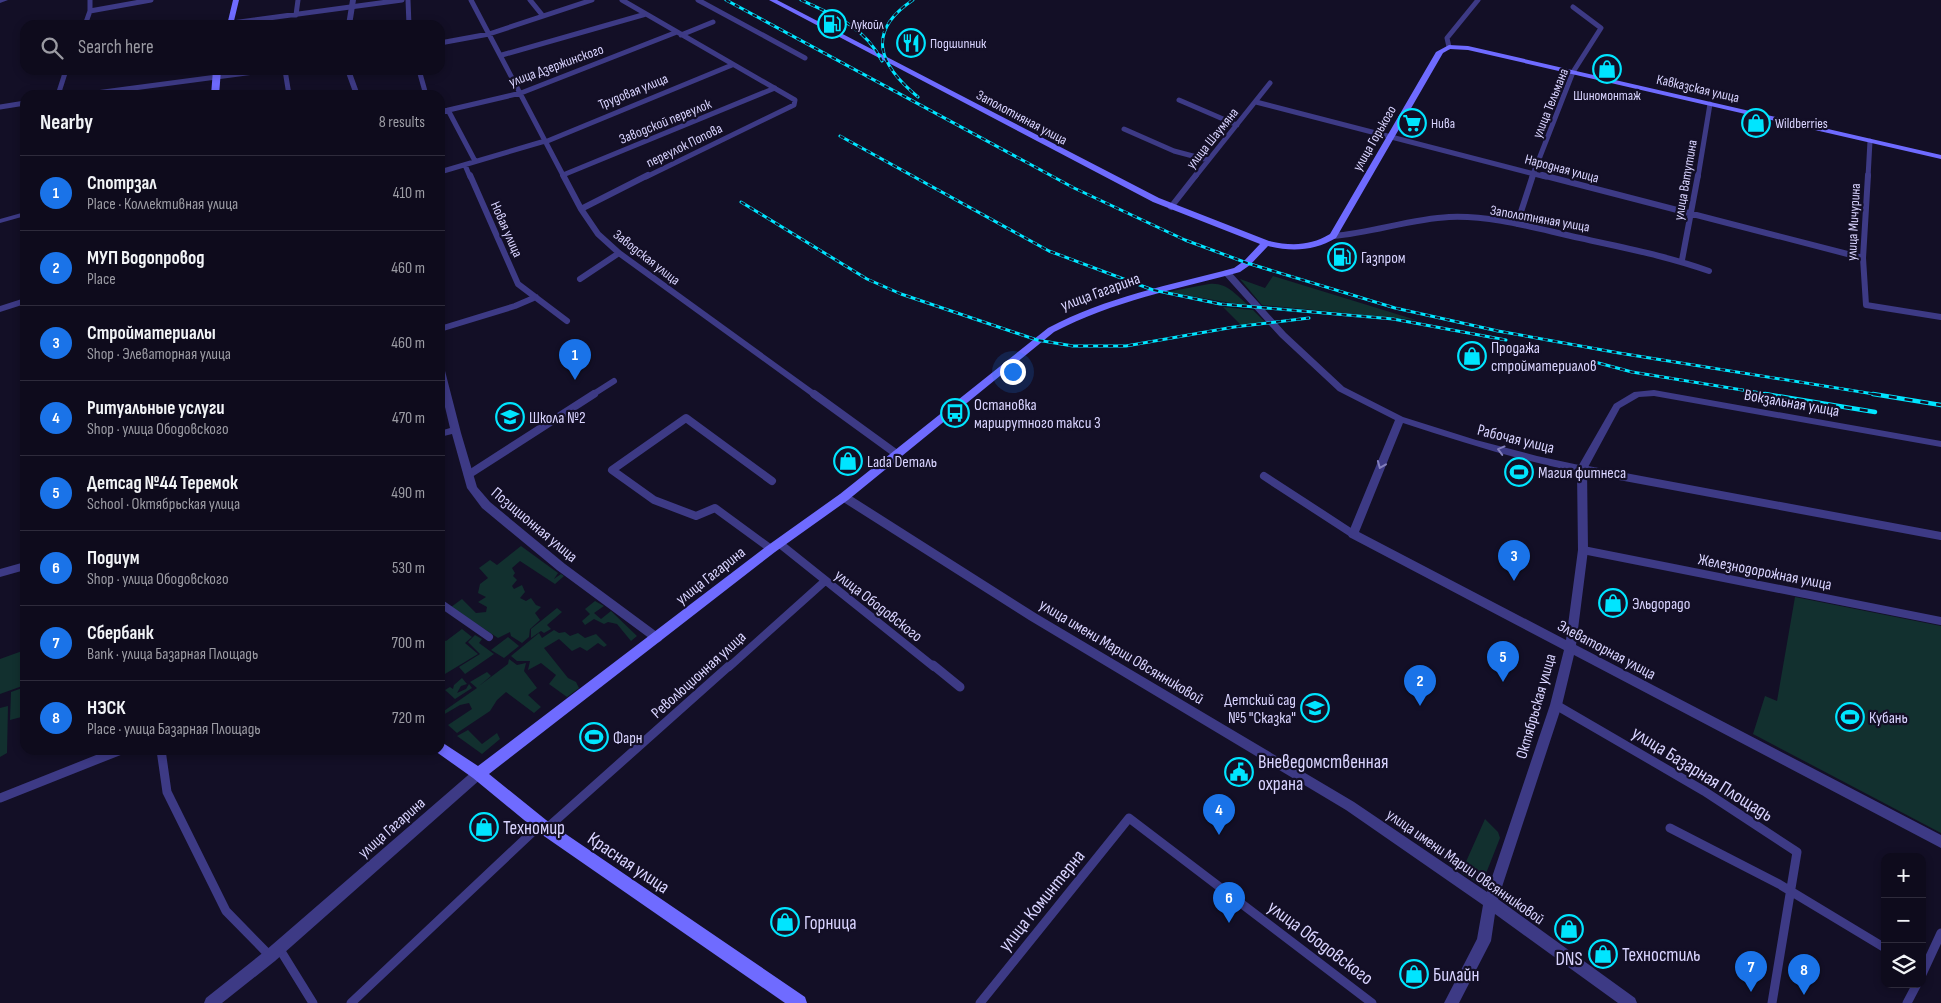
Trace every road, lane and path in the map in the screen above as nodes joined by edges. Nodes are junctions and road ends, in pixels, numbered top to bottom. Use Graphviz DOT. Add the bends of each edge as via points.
graph roads {
  1 [pos="5,0"];
  2 [pos="90,0"];
  3 [pos="151,0"];
  4 [pos="236,0"];
  5 [pos="298,0"];
  6 [pos="352,0"];
  7 [pos="402,0"];
  8 [pos="408,0"];
  9 [pos="471,0"];
  10 [pos="530,0"];
  11 [pos="592,0"];
  12 [pos="622,0"];
  13 [pos="698,0"];
  14 [pos="772,0"];
  15 [pos="1478,0"];
  16 [pos="0,1"];
  17 [pos="1573,6"];
  18 [pos="352,7"];
  19 [pos="90,11"];
  20 [pos="646,14"];
  21 [pos="292,16"];
  22 [pos="543,16"];
  23 [pos="87,20"];
  24 [pos="232,20"];
  25 [pos="262,20"];
  26 [pos="350,20"];
  27 [pos="409,20"];
  28 [pos="713,22"];
  29 [pos="679,33"];
  30 [pos="488,34"];
  31 [pos="445,42"];
  32 [pos="1449,47"];
  33 [pos="502,55"];
  34 [pos="805,58"];
  35 [pos="732,65"];
  36 [pos="1574,72"];
  37 [pos="64,75"];
  38 [pos="215,75"];
  39 [pos="235,75"];
  40 [pos="286,75"];
  41 [pos="350,75"];
  42 [pos="420,75"];
  43 [pos="214,78"];
  44 [pos="1270,83"];
  45 [pos="775,88"];
  46 [pos="60,90"];
  47 [pos="130,90"];
  48 [pos="215,90"];
  49 [pos="287,90"];
  50 [pos="355,90"];
  51 [pos="425,90"];
  52 [pos="521,93"];
  53 [pos="1179,100"];
  54 [pos="1256,102"];
  55 [pos="20,104"];
  56 [pos="1710,104"];
  57 [pos="0,107"];
  58 [pos="448,110"];
  59 [pos="445,111"];
  60 [pos="1236,125"];
  61 [pos="1124,129"];
  62 [pos="1390,137"];
  63 [pos="1870,140"];
  64 [pos="545,141"];
  65 [pos="1941,157"];
  66 [pos="1208,160"];
  67 [pos="475,162"];
  68 [pos="465,165"];
  69 [pos="445,171"];
  70 [pos="1534,172"];
  71 [pos="563,175"];
  72 [pos="1172,207"];
  73 [pos="581,209"];
  74 [pos="1692,214"];
  75 [pos="20,215"];
  76 [pos="0,221"];
  77 [pos="1517,224"];
  78 [pos="1333,236"];
  79 [pos="1266,243"];
  80 [pos="619,253"];
  81 [pos="1863,258"];
  82 [pos="1682,260"];
  83 [pos="1709,271"];
  84 [pos="1227,273"];
  85 [pos="580,279"];
  86 [pos="536,297"];
  87 [pos="20,302"];
  88 [pos="0,309"];
  89 [pos="1941,317"];
  90 [pos="567,321"];
  91 [pos="445,327"];
  92 [pos="614,381"];
  93 [pos="445,388"];
  94 [pos="1637,394"];
  95 [pos="1400,420"];
  96 [pos="455,430"];
  97 [pos="445,433"];
  98 [pos="1941,444"];
  99 [pos="898,455"];
  100 [pos="1582,469"];
  101 [pos="468,475"];
  102 [pos="1264,476"];
  103 [pos="772,481"];
  104 [pos="844,497"];
  105 [pos="1353,534"];
  106 [pos="1941,536"];
  107 [pos="775,547"];
  108 [pos="1583,550"];
  109 [pos="20,567"];
  110 [pos="0,573"];
  111 [pos="825,582"];
  112 [pos="445,606"];
  113 [pos="1941,621"];
  114 [pos="489,637"];
  115 [pos="657,638"];
  116 [pos="1570,648"];
  117 [pos="960,688"];
  118 [pos="1556,705"];
  119 [pos="445,751"];
  120 [pos="108,755"];
  121 [pos="162,755"];
  122 [pos="478,774"];
  123 [pos="0,798"];
  124 [pos="1129,818"];
  125 [pos="543,827"];
  126 [pos="1670,828"];
  127 [pos="1941,842"];
  128 [pos="1788,891"];
  129 [pos="1490,902"];
  130 [pos="1941,933"];
  131 [pos="1881,946"];
  132 [pos="274,952"];
  133 [pos="1926,965"];
  134 [pos="1915,988"];
  135 [pos="211,1003"];
  136 [pos="313,1003"];
  137 [pos="351,1003"];
  138 [pos="799,1003"];
  139 [pos="980,1003"];
  140 [pos="1372,1003"];
  141 [pos="1452,1003"];
  142 [pos="1630,1003"];
  143 [pos="1772,1003"];
  144 [pos="1907,1003"];
  1 -- 16 [label="street"];
  2 -- 19 [label="street"];
  3 -- 19 [label="street"];
  4 -- 24 [label="main road"];
  5 -- 21 [label="street"];
  6 -- 18 [label="street"];
  7 -- 18 [label="street"];
  8 -- 27 [label="street"];
  9 -- 30 [label="street, Заводская улица"];
  10 -- 22 [label="street"];
  11 -- 22 [label="street"];
  12 -- 20 [label="street"];
  13 -- 34 [label="street"];
  14 -- 72 [label="main road, Заполотняная улица"];
  15 -- 32 [label="street, улица Горького" via="1447,38"];
  17 -- 36 [label="street, улица Тельмана" via="1601,28"];
  18 -- 21 [label="street"];
  18 -- 26 [label="street"];
  19 -- 23 [label="street"];
  20 -- 29 [label="street"];
  20 -- 33 [label="street"];
  21 -- 25 [label="street"];
  22 -- 30 [label="street"];
  28 -- 29 [label="street, улица Дзержинского"];
  29 -- 35 [label="street"];
  29 -- 52 [label="street, улица Дзержинского"];
  30 -- 31 [label="street"];
  30 -- 33 [label="street, Заводская улица"];
  32 -- 36 [label="main road, Кавказская улица" via="1468,48"];
  32 -- 62 [label="main road, улица Горького" via="1440,52"];
  33 -- 52 [label="street, Заводская улица"];
  35 -- 45 [label="street"];
  35 -- 64 [label="street, Трудовая улица"];
  36 -- 56 [label="main road, Кавказская улица"];
  36 -- 70 [label="street, улица Тельмана"];
  37 -- 46 [label="street"];
  38 -- 43 [label="main road"];
  39 -- 43 [label="street"];
  40 -- 49 [label="street"];
  41 -- 50 [label="street"];
  42 -- 51 [label="street"];
  43 -- 47 [label="street"];
  43 -- 48 [label="main road"];
  44 -- 54 [label="street, улица Шаумяна"];
  45 -- 71 [label="street, Заводской переулок"];
  45 -- 73 [label="street, переулок Попова" via="795,100 794,105"];
  52 -- 58 [label="street, улица Дзержинского"];
  52 -- 64 [label="street, Заводская улица"];
  53 -- 60 [label="street"];
  54 -- 60 [label="street, улица Шаумяна"];
  54 -- 62 [label="street, Народная улица"];
  55 -- 57 [label="street"];
  56 -- 63 [label="main road, Кавказская улица"];
  56 -- 74 [label="street, улица Ватутина"];
  58 -- 59 [label="street, улица Дзержинского"];
  58 -- 67 [label="street"];
  60 -- 66 [label="street, улица Шаумяна"];
  61 -- 66 [label="street" via="1174,151"];
  62 -- 70 [label="street, Народная улица"];
  62 -- 78 [label="main road, улица Горького"];
  63 -- 65 [label="main road, Кавказская улица"];
  63 -- 81 [label="street, улица Мичурина"];
  64 -- 67 [label="street, Трудовая улица"];
  64 -- 71 [label="street, Заводская улица"];
  66 -- 72 [label="street, улица Шаумяна"];
  67 -- 68 [label="street, Трудовая улица"];
  68 -- 69 [label="street, Трудовая улица"];
  68 -- 86 [label="street, Новая улица" via="518,284"];
  70 -- 74 [label="street, Народная улица"];
  70 -- 77 [label="street, улица Тельмана"];
  71 -- 73 [label="street, Заводская улица"];
  72 -- 79 [label="main road, Заполотняная улица"];
  73 -- 80 [label="street, Заводская улица" via="598,234"];
  74 -- 81 [label="street, Народная улица"];
  74 -- 82 [label="street, улица Ватутина"];
  75 -- 76 [label="street"];
  77 -- 78 [label="street, Заполотняная улица" via="1435,218 1353,236"];
  77 -- 82 [label="street, Заполотняная улица"];
  78 -- 79 [label="main road" via="1321,244 1306,247"];
  79 -- 84 [label="main road, улица Гагарина" via="1247,263"];
  80 -- 85 [label="street"];
  80 -- 99 [label="street, Заводская улица"];
  81 -- 89 [label="street, улица Мичурина" via="1866,305"];
  82 -- 83 [label="street, Заполотняная улица"];
  84 -- 95 [label="street, Рабочая улица" via="1290,342 1341,389"];
  84 -- 99 [label="main road, улица Гагарина" via="1153,290 1070,318 1044,335"];
  86 -- 90 [label="street, Новая улица"];
  86 -- 91 [label="street"];
  87 -- 88 [label="street"];
  92 -- 101 [label="street"];
  93 -- 96 [label="street, Позиционная улица"];
  94 -- 98 [label="street, Вокзальная улица" via="1654,393"];
  94 -- 100 [label="street, Октябрьская улица" via="1617,406"];
  100 -- 95 [label="street, Рабочая улица, one-way" via="1537,460"];
  95 -- 105 [label="street, one-way"];
  96 -- 97 [label="street"];
  96 -- 101 [label="street, Позиционная улица"];
  99 -- 104 [label="main road, улица Гагарина"];
  100 -- 106 [label="street, Рабочая улица"];
  100 -- 108 [label="street, Октябрьская улица"];
  101 -- 115 [label="street, Позиционная улица" via="472,488 486,505 561,567"];
  102 -- 105 [label="street, Элеваторная улица"];
  103 -- 107 [label="street, улица Ободовского" via="686,418 612,470 654,500 696,516 715,508"];
  104 -- 107 [label="main road, улица Гагарина"];
  104 -- 129 [label="street, улица имени Марии Овсянниковой" via="1033,617 1350,806"];
  105 -- 116 [label="street, Элеваторная улица"];
  107 -- 111 [label="street, улица Ободовского"];
  107 -- 115 [label="main road, улица Гагарина"];
  108 -- 113 [label="street, Железнодорожная улица"];
  108 -- 116 [label="street, Октябрьская улица"];
  109 -- 110 [label="street"];
  111 -- 117 [label="street, улица Ободовского"];
  111 -- 125 [label="street, Революционная улица"];
  112 -- 114 [label="street"];
  115 -- 122 [label="main road, улица Гагарина"];
  116 -- 118 [label="street, Октябрьская улица"];
  116 -- 127 [label="street, Элеваторная улица"];
  118 -- 128 [label="street, улица Базарная Площадь" via="1704,791 1797,852"];
  118 -- 129 [label="street, Октябрьская улица"];
  119 -- 122 [label="main road, Красная улица"];
  120 -- 123 [label="street"];
  121 -- 132 [label="street" via="168,792 226,912"];
  122 -- 125 [label="main road, Красная улица"];
  122 -- 132 [label="street, улица Гагарина"];
  124 -- 139 [label="street, улица Коминтерна"];
  124 -- 140 [label="street, улица Ободовского"];
  125 -- 137 [label="street, Революционная улица"];
  125 -- 138 [label="main road, Красная улица"];
  126 -- 128 [label="street"];
  128 -- 131 [label="street"];
  128 -- 143 [label="street, улица Базарная Площадь"];
  129 -- 141 [label="street, Октябрьская улица" via="1484,942"];
  129 -- 142 [label="street, улица имени Марии Овсянниковой"];
  130 -- 133 [label="street"];
  132 -- 135 [label="street, улица Гагарина"];
  132 -- 136 [label="street"];
  134 -- 144 [label="street"];
}
